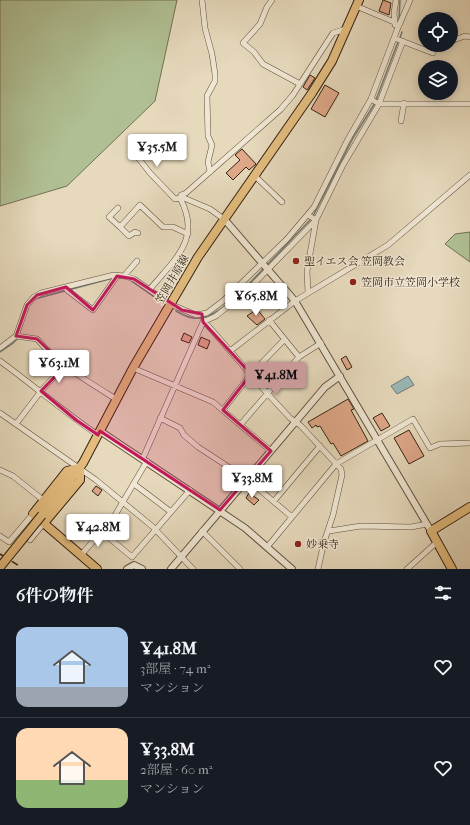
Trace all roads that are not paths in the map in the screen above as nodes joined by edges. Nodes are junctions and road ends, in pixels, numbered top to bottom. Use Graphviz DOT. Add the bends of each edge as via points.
graph roads {
  1 [pos="202,0"];
  2 [pos="272,0"];
  3 [pos="396,0"];
  4 [pos="410,0"];
  5 [pos="358,3"];
  6 [pos="394,22"];
  7 [pos="346,29"];
  8 [pos="397,30"];
  9 [pos="470,37"];
  10 [pos="458,38"];
  11 [pos="399,40"];
  12 [pos="418,47"];
  13 [pos="300,84"];
  14 [pos="375,101"];
  15 [pos="404,103"];
  16 [pos="470,104"];
  17 [pos="402,121"];
  18 [pos="132,150"];
  19 [pos="340,163"];
  20 [pos="210,172"];
  21 [pos="254,176"];
  22 [pos="470,176"];
  23 [pos="327,189"];
  24 [pos="183,197"];
  25 [pos="282,202"];
  26 [pos="118,208"];
  27 [pos="312,217"];
  28 [pos="225,220"];
  29 [pos="120,227"];
  30 [pos="138,233"];
  31 [pos="188,234"];
  32 [pos="289,242"];
  33 [pos="136,261"];
  34 [pos="265,266"];
  35 [pos="124,276"];
  36 [pos="116,278"];
  37 [pos="66,288"];
  38 [pos="150,289"];
  39 [pos="242,289"];
  40 [pos="308,293"];
  41 [pos="295,301"];
  42 [pos="170,304"];
  43 [pos="225,304"];
  44 [pos="203,318"];
  45 [pos="269,320"];
  46 [pos="18,336"];
  47 [pos="284,340"];
  48 [pos="321,342"];
  49 [pos="0,348"];
  50 [pos="230,351"];
  51 [pos="299,357"];
  52 [pos="0,361"];
  53 [pos="64,366"];
  54 [pos="133,368"];
  55 [pos="251,374"];
  56 [pos="340,376"];
  57 [pos="175,386"];
  58 [pos="40,390"];
  59 [pos="267,393"];
  60 [pos="116,399"];
  61 [pos="223,410"];
  62 [pos="0,413"];
  63 [pos="160,418"];
  64 [pos="295,422"];
  65 [pos="16,424"];
  66 [pos="240,424"];
  67 [pos="99,433"];
  68 [pos="377,440"];
  69 [pos="470,443"];
  70 [pos="320,446"];
  71 [pos="271,451"];
  72 [pos="145,460"];
  73 [pos="336,464"];
  74 [pos="80,468"];
  75 [pos="0,470"];
  76 [pos="247,479"];
  77 [pos="134,484"];
  78 [pos="190,490"];
  79 [pos="44,500"];
  80 [pos="274,501"];
  81 [pos="123,503"];
  82 [pos="470,506"];
  83 [pos="220,510"];
  84 [pos="171,512"];
  85 [pos="33,514"];
  86 [pos="292,517"];
  87 [pos="44,523"];
  88 [pos="429,527"];
  89 [pos="156,530"];
  90 [pos="202,531"];
  91 [pos="329,531"];
  92 [pos="102,532"];
  93 [pos="0,536"];
  94 [pos="30,540"];
  95 [pos="437,542"];
  96 [pos="268,546"];
  97 [pos="82,554"];
  98 [pos="181,556"];
  99 [pos="132,557"];
  100 [pos="0,567"];
  101 [pos="130,567"];
  102 [pos="97,569"];
  103 [pos="142,569"];
  104 [pos="171,569"];
  105 [pos="193,569"];
  106 [pos="240,569"];
  107 [pos="292,569"];
  108 [pos="318,569"];
  109 [pos="407,569"];
  110 [pos="452,569"];
  1 -- 20 [label="street" via="204,28 215,74 215,81 207,96 208,136 212,146 208,162"];
  2 -- 13 [label="street" via="260,24 243,43 263,64"];
  3 -- 6 [label="street"];
  4 -- 8 [label="street"];
  5 -- 6 [label="street"];
  5 -- 7 [label="main road, 笠岡井原線"];
  6 -- 8 [label="street"];
  7 -- 13 [label="street" via="333,33"];
  7 -- 21 [label="main road, 笠岡井原線" via="332,61 312,93"];
  8 -- 11 [label="street"];
  9 -- 10 [label="street"];
  11 -- 12 [label="street"];
  11 -- 14 [label="street"];
  11 -- 14 [label="street"];
  13 -- 20 [label="street" via="280,110"];
  14 -- 15 [label="street"];
  14 -- 19 [label="street"];
  14 -- 19 [label="street"];
  15 -- 16 [label="street"];
  15 -- 17 [label="street"];
  18 -- 24 [label="street" via="175,199"];
  19 -- 23 [label="street"];
  20 -- 24 [label="street"];
  21 -- 25 [label="street"];
  21 -- 28 [label="main road, 笠岡井原線"];
  22 -- 40 [label="street" via="388,245"];
  23 -- 27 [label="street"];
  23 -- 27 [label="street"];
  24 -- 28 [label="street" via="210,209"];
  24 -- 31 [label="street" via="189,224"];
  26 -- 29 [label="street" via="109,217"];
  27 -- 32 [label="street"];
  27 -- 32 [label="street"];
  27 -- 40 [label="street" via="307,271"];
  28 -- 34 [label="street"];
  28 -- 42 [label="main road, 笠岡井原線" via="198,257"];
  29 -- 30 [label="street" via="128,236"];
  29 -- 31 [label="street" via="140,205 163,227 173,227"];
  31 -- 38 [label="street" via="178,254"];
  32 -- 34 [label="street"];
  32 -- 34 [label="street"];
  33 -- 35 [label="street"];
  34 -- 39 [label="street"];
  34 -- 39 [label="street"];
  34 -- 41 [label="street"];
  35 -- 36 [label="street"];
  35 -- 38 [label="street"];
  36 -- 37 [label="street" via="108,276"];
  36 -- 37 [label="street" via="94,310"];
  37 -- 46 [label="street" via="34,297 27,305"];
  38 -- 42 [label="street"];
  39 -- 43 [label="street"];
  39 -- 43 [label="street"];
  40 -- 41 [label="street"];
  41 -- 45 [label="street"];
  41 -- 48 [label="street"];
  42 -- 44 [label="street"];
  42 -- 54 [label="main road, 笠岡井原線"];
  43 -- 44 [label="street"];
  43 -- 44 [label="street" via="209,321"];
  44 -- 50 [label="street"];
  44 -- 57 [label="street"];
  45 -- 47 [label="street"];
  45 -- 50 [label="street"];
  46 -- 49 [label="street"];
  46 -- 53 [label="street" via="37,339"];
  47 -- 51 [label="street"];
  47 -- 55 [label="street"];
  48 -- 51 [label="street"];
  48 -- 56 [label="street"];
  50 -- 55 [label="street"];
  51 -- 59 [label="street"];
  52 -- 58 [label="street"];
  53 -- 58 [label="street"];
  53 -- 60 [label="street"];
  54 -- 57 [label="street"];
  54 -- 60 [label="main road, 笠岡井原線"];
  55 -- 59 [label="street"];
  55 -- 61 [label="street"];
  56 -- 64 [label="street" via="325,387"];
  56 -- 68 [label="street"];
  57 -- 61 [label="street" via="213,402"];
  57 -- 63 [label="street"];
  58 -- 65 [label="street"];
  58 -- 67 [label="street" via="76,420"];
  59 -- 64 [label="street"];
  59 -- 66 [label="street"];
  60 -- 67 [label="main road, 笠岡井原線"];
  61 -- 66 [label="street"];
  62 -- 65 [label="street"];
  63 -- 72 [label="street"];
  63 -- 76 [label="street" via="180,428 198,447"];
  64 -- 70 [label="street"];
  64 -- 71 [label="street"];
  65 -- 74 [label="street"];
  66 -- 71 [label="street"];
  67 -- 72 [label="street"];
  67 -- 74 [label="main road, 笠岡井原線"];
  68 -- 69 [label="street" via="413,419 430,448 440,444"];
  68 -- 73 [label="street"];
  68 -- 88 [label="street"];
  70 -- 73 [label="street"];
  70 -- 80 [label="street"];
  71 -- 76 [label="street"];
  72 -- 77 [label="street"];
  72 -- 78 [label="street"];
  73 -- 86 [label="street"];
  73 -- 91 [label="street" via="342,474"];
  74 -- 79 [label="main road" via="67,471"];
  74 -- 81 [label="street"];
  74 -- 87 [label="main road" via="80,480"];
  74 -- 100 [label="main road, 笠岡井原線, bridge"];
  75 -- 79 [label="street" via="13,476"];
  76 -- 80 [label="street"];
  76 -- 83 [label="street"];
  77 -- 81 [label="street"];
  77 -- 84 [label="street"];
  78 -- 83 [label="street"];
  78 -- 84 [label="street"];
  79 -- 85 [label="main road"];
  80 -- 86 [label="street"];
  81 -- 89 [label="street"];
  81 -- 92 [label="street"];
  82 -- 88 [label="main road"];
  83 -- 90 [label="street"];
  83 -- 96 [label="street"];
  84 -- 89 [label="street"];
  85 -- 87 [label="main road"];
  85 -- 93 [label="street" via="9,542"];
  86 -- 96 [label="street"];
  87 -- 94 [label="street"];
  87 -- 97 [label="main road"];
  88 -- 91 [label="street" via="361,526"];
  88 -- 95 [label="main road"];
  89 -- 98 [label="street"];
  89 -- 99 [label="street"];
  90 -- 98 [label="street"];
  90 -- 106 [label="street"];
  91 -- 108 [label="street"];
  92 -- 97 [label="street"];
  92 -- 99 [label="street"];
  95 -- 109 [label="street"];
  95 -- 110 [label="main road"];
  96 -- 107 [label="street"];
  97 -- 102 [label="main road"];
  98 -- 104 [label="street"];
  98 -- 105 [label="street"];
  99 -- 101 [label="street"];
  101 -- 103 [label="street"];
}
